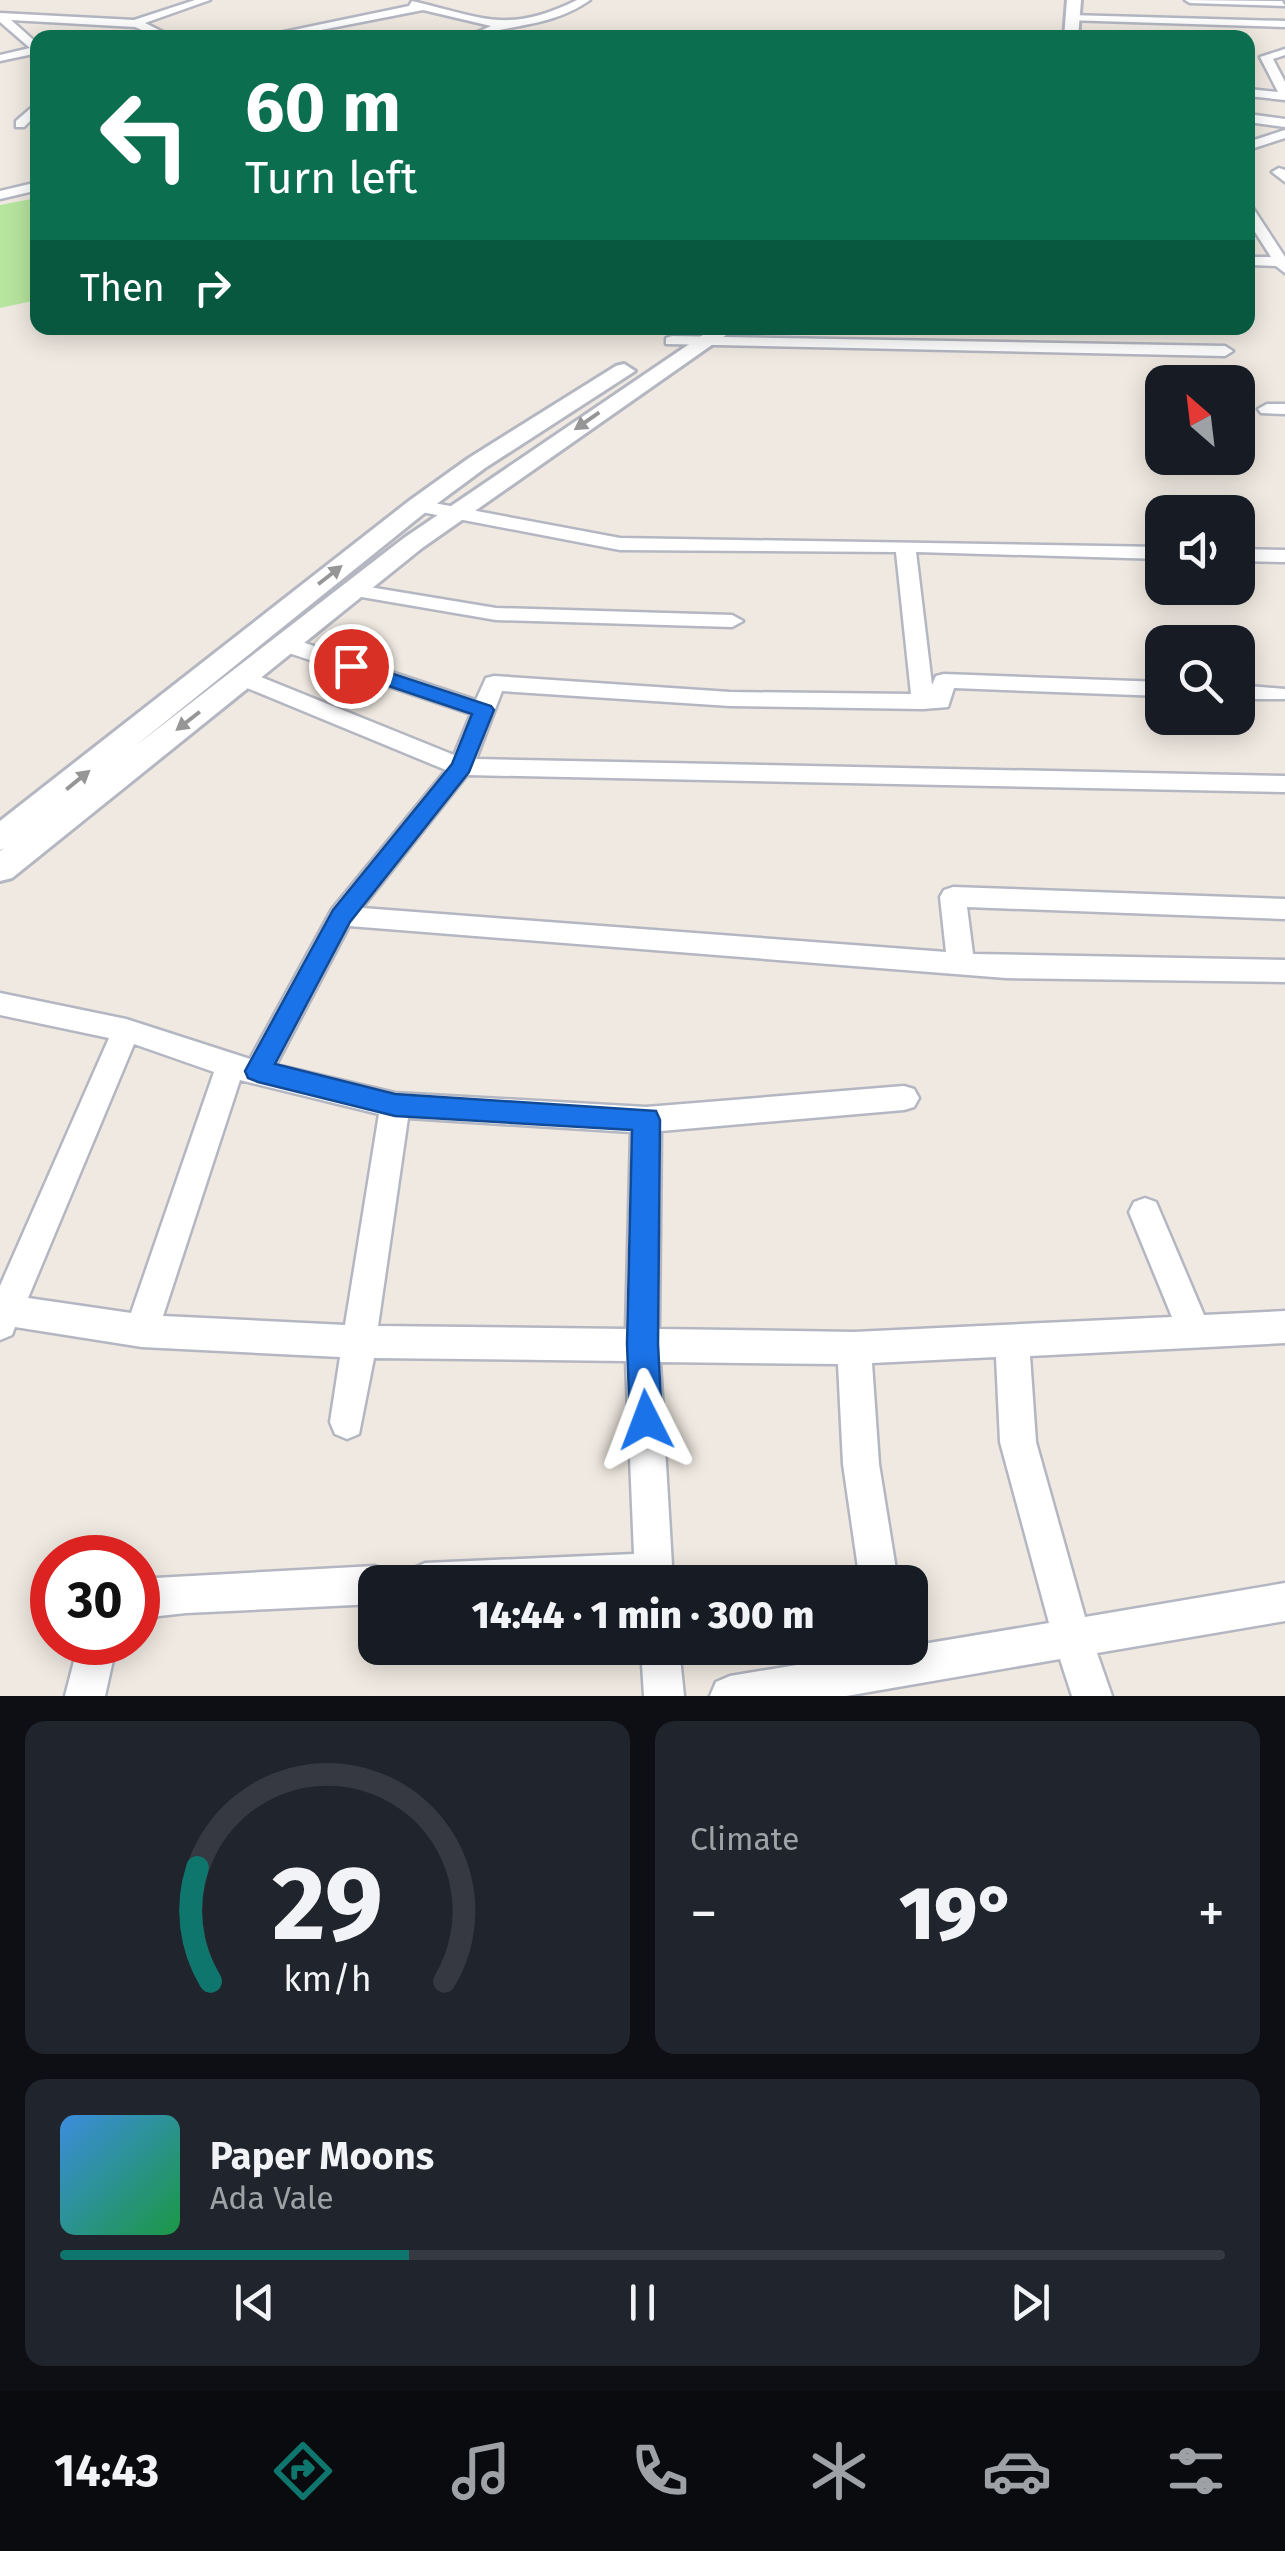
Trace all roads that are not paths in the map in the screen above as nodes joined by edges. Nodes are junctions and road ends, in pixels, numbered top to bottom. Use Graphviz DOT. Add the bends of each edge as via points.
graph roads {
  1 [pos="50,0"];
  2 [pos="205,0"];
  3 [pos="392,0"];
  4 [pos="585,0"];
  5 [pos="1074,0"];
  6 [pos="1128,0"];
  7 [pos="1181,0"];
  8 [pos="1190,0"];
  9 [pos="1228,1"];
  10 [pos="1282,4"];
  11 [pos="428,6"];
  12 [pos="0,16"];
  13 [pos="22,18"];
  14 [pos="1070,18"];
  15 [pos="1131,19"];
  16 [pos="1187,21"];
  17 [pos="136,23"];
  18 [pos="1285,24"];
  19 [pos="504,26"];
  20 [pos="109,30"];
  21 [pos="152,30"];
  22 [pos="302,30"];
  23 [pos="493,30"];
  24 [pos="1071,30"];
  25 [pos="1133,30"];
  26 [pos="1190,30"];
  27 [pos="30,43"];
  28 [pos="30,52"];
  29 [pos="1285,52"];
  30 [pos="0,58"];
  31 [pos="0,66"];
  32 [pos="30,67"];
  33 [pos="1255,93"];
  34 [pos="1285,94"];
  35 [pos="30,114"];
  36 [pos="1255,119"];
  37 [pos="1285,123"];
  38 [pos="20,124"];
  39 [pos="1285,134"];
  40 [pos="1255,144"];
  41 [pos="30,188"];
  42 [pos="0,195"];
  43 [pos="1255,221"];
  44 [pos="1255,262"];
  45 [pos="1284,264"];
  46 [pos="1091,335"];
  47 [pos="1215,335"];
  48 [pos="690,337"];
  49 [pos="1097,349"];
  50 [pos="418,506"];
  51 [pos="451,515"];
  52 [pos="905,546"];
  53 [pos="1145,553"];
  54 [pos="1255,555"];
  55 [pos="1285,556"];
  56 [pos="352,590"];
  57 [pos="732,621"];
  58 [pos="285,644"];
  59 [pos="243,678"];
  60 [pos="1145,689"];
  61 [pos="1255,693"];
  62 [pos="1278,694"];
  63 [pos="923,702"];
  64 [pos="483,710"];
  65 [pos="461,767"];
  66 [pos="1285,784"];
  67 [pos="0,838"];
  68 [pos="0,869"];
  69 [pos="1285,909"];
  70 [pos="341,916"];
  71 [pos="961,963"];
  72 [pos="1285,972"];
  73 [pos="0,1004"];
  74 [pos="126,1030"];
  75 [pos="244,1068"];
  76 [pos="904,1098"];
  77 [pos="395,1105"];
  78 [pos="646,1120"];
  79 [pos="1146,1212"];
  80 [pos="3,1317"];
  81 [pos="1285,1327"];
  82 [pos="142,1331"];
  83 [pos="1196,1332"];
  84 [pos="1012,1340"];
  85 [pos="359,1342"];
  86 [pos="642,1344"];
  87 [pos="854,1348"];
  88 [pos="346,1422"];
  89 [pos="652,1565"];
  90 [pos="876,1565"];
  91 [pos="358,1586"];
  92 [pos="160,1597"];
  93 [pos="1285,1602"];
  94 [pos="1072,1638"];
  95 [pos="928,1654"];
  96 [pos="92,1665"];
  97 [pos="661,1665"];
  98 [pos="861,1665"];
  99 [pos="84,1696"];
  100 [pos="664,1696"];
  101 [pos="730,1696"];
  102 [pos="1092,1696"];
  1 -- 13 [label="street"];
  2 -- 17 [label="street"];
  3 -- 11 [label="street"];
  4 -- 19 [label="street" via="545,20"];
  5 -- 14 [label="street"];
  6 -- 15 [label="street"];
  7 -- 16 [label="street"];
  8 -- 9 [label="street"];
  9 -- 10 [label="street"];
  11 -- 19 [label="street"];
  11 -- 22 [label="street"];
  12 -- 13 [label="street"];
  12 -- 27 [label="street"];
  13 -- 17 [label="street"];
  14 -- 15 [label="street"];
  14 -- 24 [label="street"];
  15 -- 16 [label="street"];
  15 -- 25 [label="street"];
  16 -- 18 [label="street"];
  16 -- 26 [label="street"];
  17 -- 20 [label="street"];
  17 -- 21 [label="street"];
  19 -- 23 [label="street"];
  28 -- 30 [label="street"];
  29 -- 34 [label="street" via="1266,56"];
  31 -- 32 [label="street"];
  33 -- 34 [label="street"];
  35 -- 38 [label="street"];
  36 -- 37 [label="street"];
  39 -- 40 [label="street"];
  41 -- 42 [label="street"];
  43 -- 45 [label="street"];
  44 -- 45 [label="street"];
  46 -- 49 [label="street"];
  47 -- 49 [label="street" via="1225,351"];
  48 -- 49 [label="street"];
  48 -- 50 [label="street" via="476,463"];
  48 -- 51 [label="street, one-way"];
  50 -- 51 [label="street"];
  67 -- 50 [label="street, one-way"];
  51 -- 52 [label="street" via="620,544"];
  51 -- 56 [label="street"];
  52 -- 53 [label="street"];
  52 -- 63 [label="street"];
  54 -- 55 [label="street"];
  56 -- 57 [label="street" via="496,614"];
  56 -- 58 [label="street"];
  58 -- 59 [label="street"];
  58 -- 64 [label="street"];
  59 -- 65 [label="street"];
  59 -- 68 [label="street, one-way"];
  60 -- 63 [label="street" via="944,682 940,702"];
  61 -- 62 [label="street"];
  63 -- 64 [label="street" via="730,699 494,683"];
  64 -- 65 [label="street"];
  65 -- 66 [label="street"];
  65 -- 70 [label="street"];
  69 -- 71 [label="street" via="953,897"];
  70 -- 71 [label="street"];
  70 -- 75 [label="street"];
  71 -- 72 [label="street"];
  73 -- 74 [label="street"];
  74 -- 75 [label="street"];
  74 -- 80 [label="street"];
  75 -- 77 [label="street"];
  75 -- 82 [label="street"];
  76 -- 78 [label="street"];
  77 -- 78 [label="street"];
  77 -- 85 [label="street"];
  78 -- 86 [label="street"];
  79 -- 83 [label="street"];
  80 -- 82 [label="street"];
  81 -- 83 [label="street"];
  82 -- 85 [label="street"];
  83 -- 84 [label="street"];
  84 -- 87 [label="street"];
  84 -- 94 [label="street" via="1018,1442"];
  85 -- 86 [label="street"];
  85 -- 88 [label="street"];
  86 -- 87 [label="street"];
  86 -- 89 [label="street"];
  87 -- 90 [label="street" via="860,1464"];
  91 -- 92 [label="street"];
  93 -- 94 [label="street"];
  94 -- 95 [label="street"];
  94 -- 102 [label="street"];
  96 -- 99 [label="street"];
  97 -- 100 [label="street"];
  98 -- 101 [label="street"];
}
